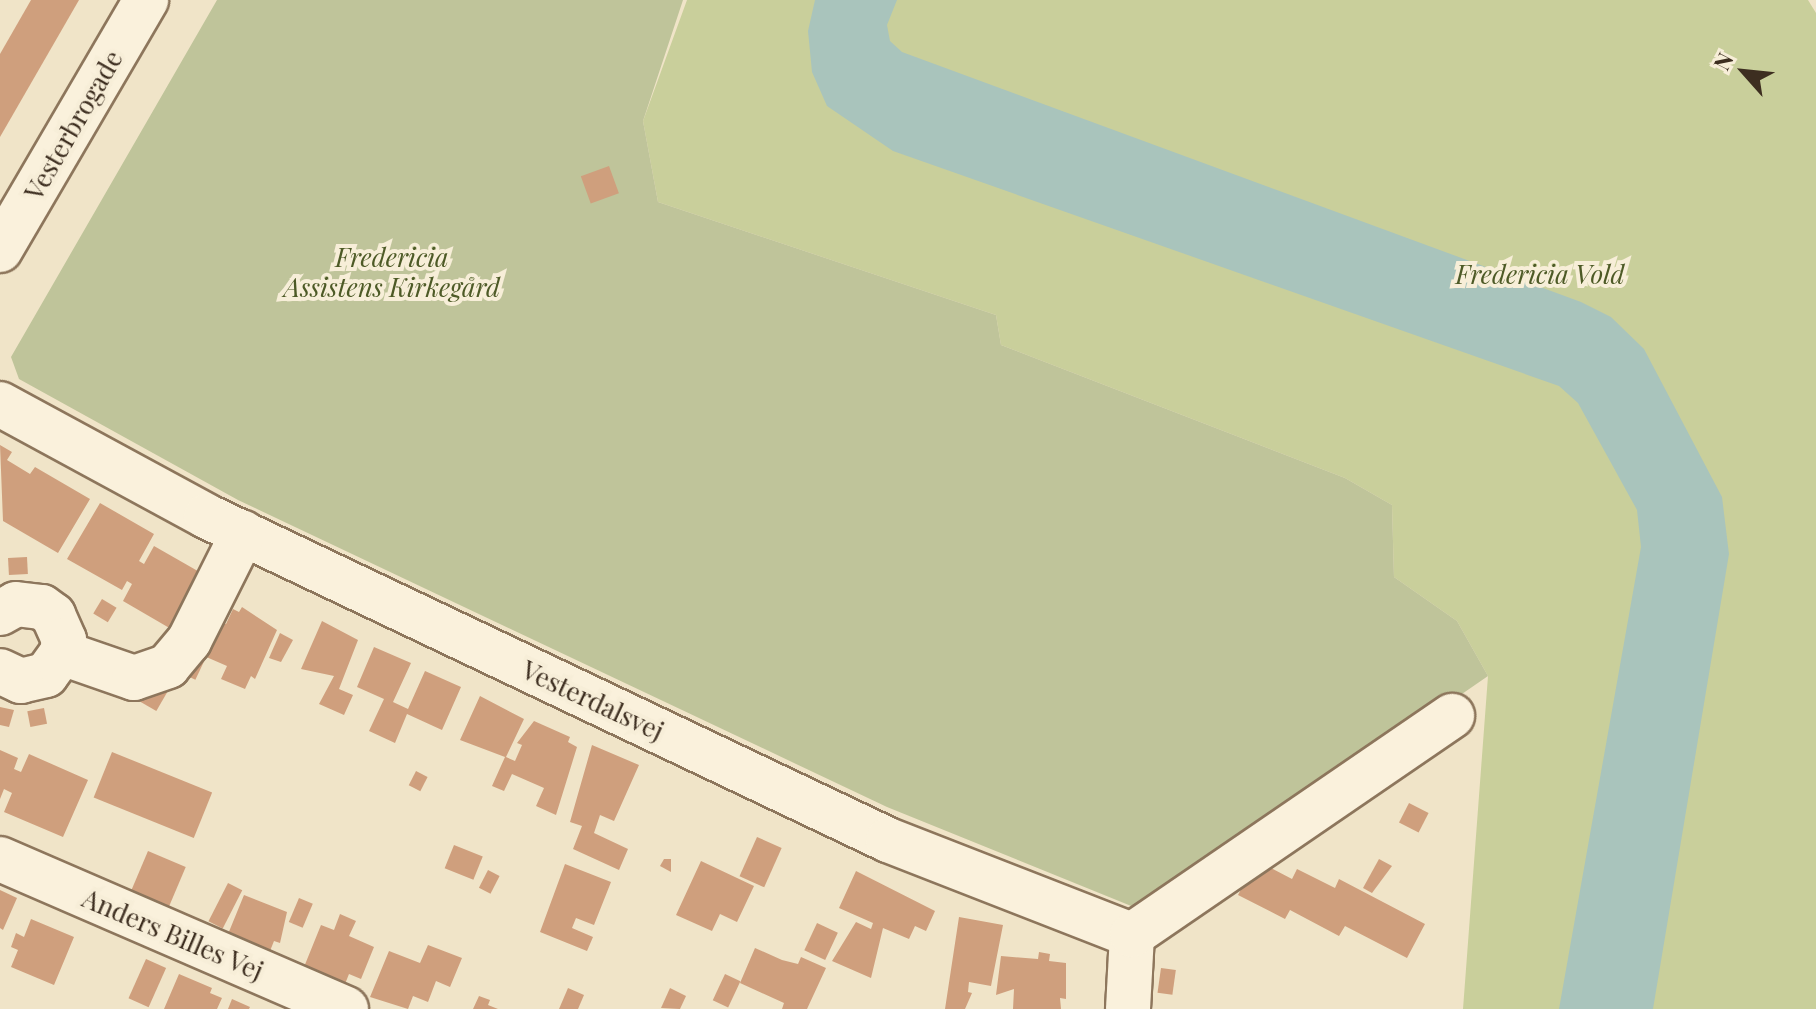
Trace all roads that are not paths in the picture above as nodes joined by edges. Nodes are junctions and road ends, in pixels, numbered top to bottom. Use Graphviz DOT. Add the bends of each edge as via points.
graph roads {
  1 [pos="146,0"];
  2 [pos="0,250"];
  3 [pos="0,404"];
  4 [pos="243,533"];
  5 [pos="0,613"];
  6 [pos="62,653"];
  7 [pos="0,671"];
  8 [pos="1452,716"];
  9 [pos="0,859"];
  10 [pos="1132,935"];
  11 [pos="346,1009"];
  12 [pos="1128,1009"];
  1 -- 2 [label="street, Vesterbrogade"];
  3 -- 4 [label="street, Vesterdalsvej"];
  4 -- 6 [label="street" via="189,641 168,666 134,678"];
  4 -- 10 [label="street, Vesterdalsvej" via="888,840"];
  5 -- 6 [label="street" via="16,604 42,607 60,626"];
  6 -- 7 [label="street" via="46,675 34,680 21,681"];
  8 -- 10 [label="street"];
  9 -- 11 [label="street, Anders Billes Vej"];
  10 -- 12 [label="street"];
}
